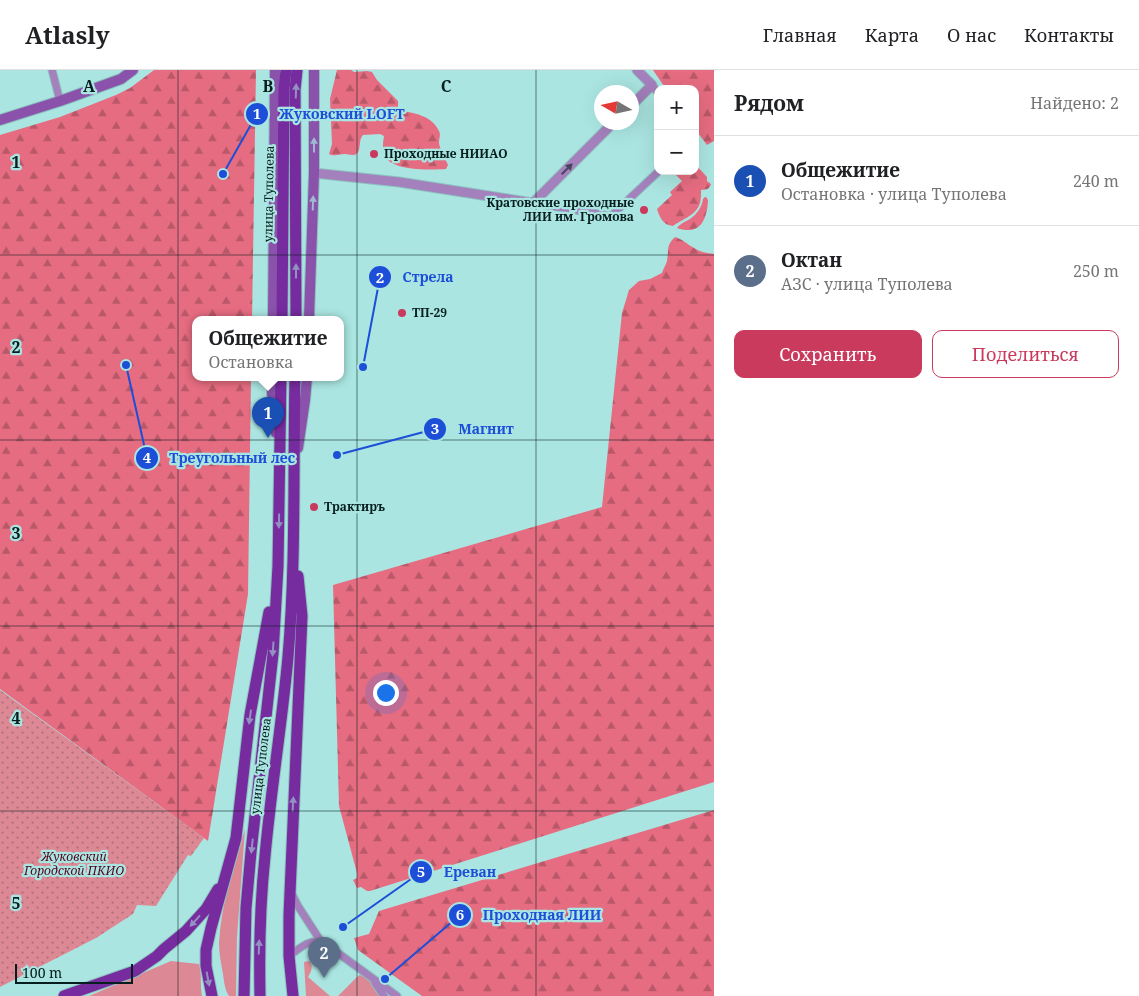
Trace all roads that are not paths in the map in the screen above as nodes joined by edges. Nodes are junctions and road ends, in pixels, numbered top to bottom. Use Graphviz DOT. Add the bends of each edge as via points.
graph roads {
  1 [pos="52,70"];
  2 [pos="133,70"];
  3 [pos="275,70"];
  4 [pos="286,70"];
  5 [pos="297,70"];
  6 [pos="314,70"];
  7 [pos="637,70"];
  8 [pos="652,85"];
  9 [pos="654,88"];
  10 [pos="639,98"];
  11 [pos="60,101"];
  12 [pos="0,120"];
  13 [pos="606,130"];
  14 [pos="314,173"];
  15 [pos="655,175"];
  16 [pos="533,203"];
  17 [pos="273,316"];
  18 [pos="282,316"];
  19 [pos="296,316"];
  20 [pos="309,316"];
  21 [pos="272,381"];
  22 [pos="281,381"];
  23 [pos="295,381"];
  24 [pos="306,381"];
  25 [pos="280,476"];
  26 [pos="293,476"];
  27 [pos="294,539"];
  28 [pos="278,566"];
  29 [pos="229,864"];
  30 [pos="289,888"];
  31 [pos="322,942"];
  32 [pos="289,956"];
  33 [pos="369,975"];
  34 [pos="64,996"];
  35 [pos="212,996"];
  36 [pos="244,996"];
  37 [pos="260,996"];
  38 [pos="294,996"];
  39 [pos="384,996"];
  40 [pos="397,996"];
  1 -- 11 [label="street"];
  2 -- 11 [label="main road" via="121,79"];
  3 -- 17 [label="main road, улица Туполева"];
  4 -- 18 [label="main road, улица Туполева"];
  19 -- 5 [label="main road, улица Туполева, one-way"];
  14 -- 6 [label="main road, one-way"];
  7 -- 8 [label="street"];
  8 -- 9 [label="street"];
  8 -- 10 [label="street"];
  11 -- 12 [label="main road"];
  16 -- 13 [label="street, one-way"];
  14 -- 16 [label="street" via="399,182"];
  20 -- 14 [label="main road, one-way"];
  15 -- 16 [label="street" via="611,216"];
  21 -- 25 [label="main road, улица Туполева"];
  22 -- 25 [label="main road, улица Туполева"];
  23 -- 26 [label="main road, улица Туполева"];
  24 -- 26 [label="main road, улица Туполева" via="306,400"];
  25 -- 28 [label="main road, улица Туполева, one-way"];
  26 -- 27 [label="main road, улица Туполева"];
  30 -- 27 [label="main road, улица Туполева, one-way" via="302,616"];
  37 -- 27 [label="main road, улица Туполева, one-way" via="262,883 288,657"];
  28 -- 29 [label="main road, улица Туполева, one-way" via="250,715 236,838"];
  28 -- 36 [label="main road, улица Туполева, one-way" via="273,654 246,908"];
  29 -- 34 [label="main road, one-way" via="206,909 157,956 135,971"];
  29 -- 35 [label="main road, one-way" via="206,950"];
  30 -- 31 [label="street"];
  30 -- 32 [label="main road, улица Туполева"];
  31 -- 32 [label="street" via="308,942"];
  31 -- 33 [label="street"];
  32 -- 38 [label="main road, улица Туполева"];
  33 -- 39 [label="street"];
  33 -- 40 [label="street"];
}
